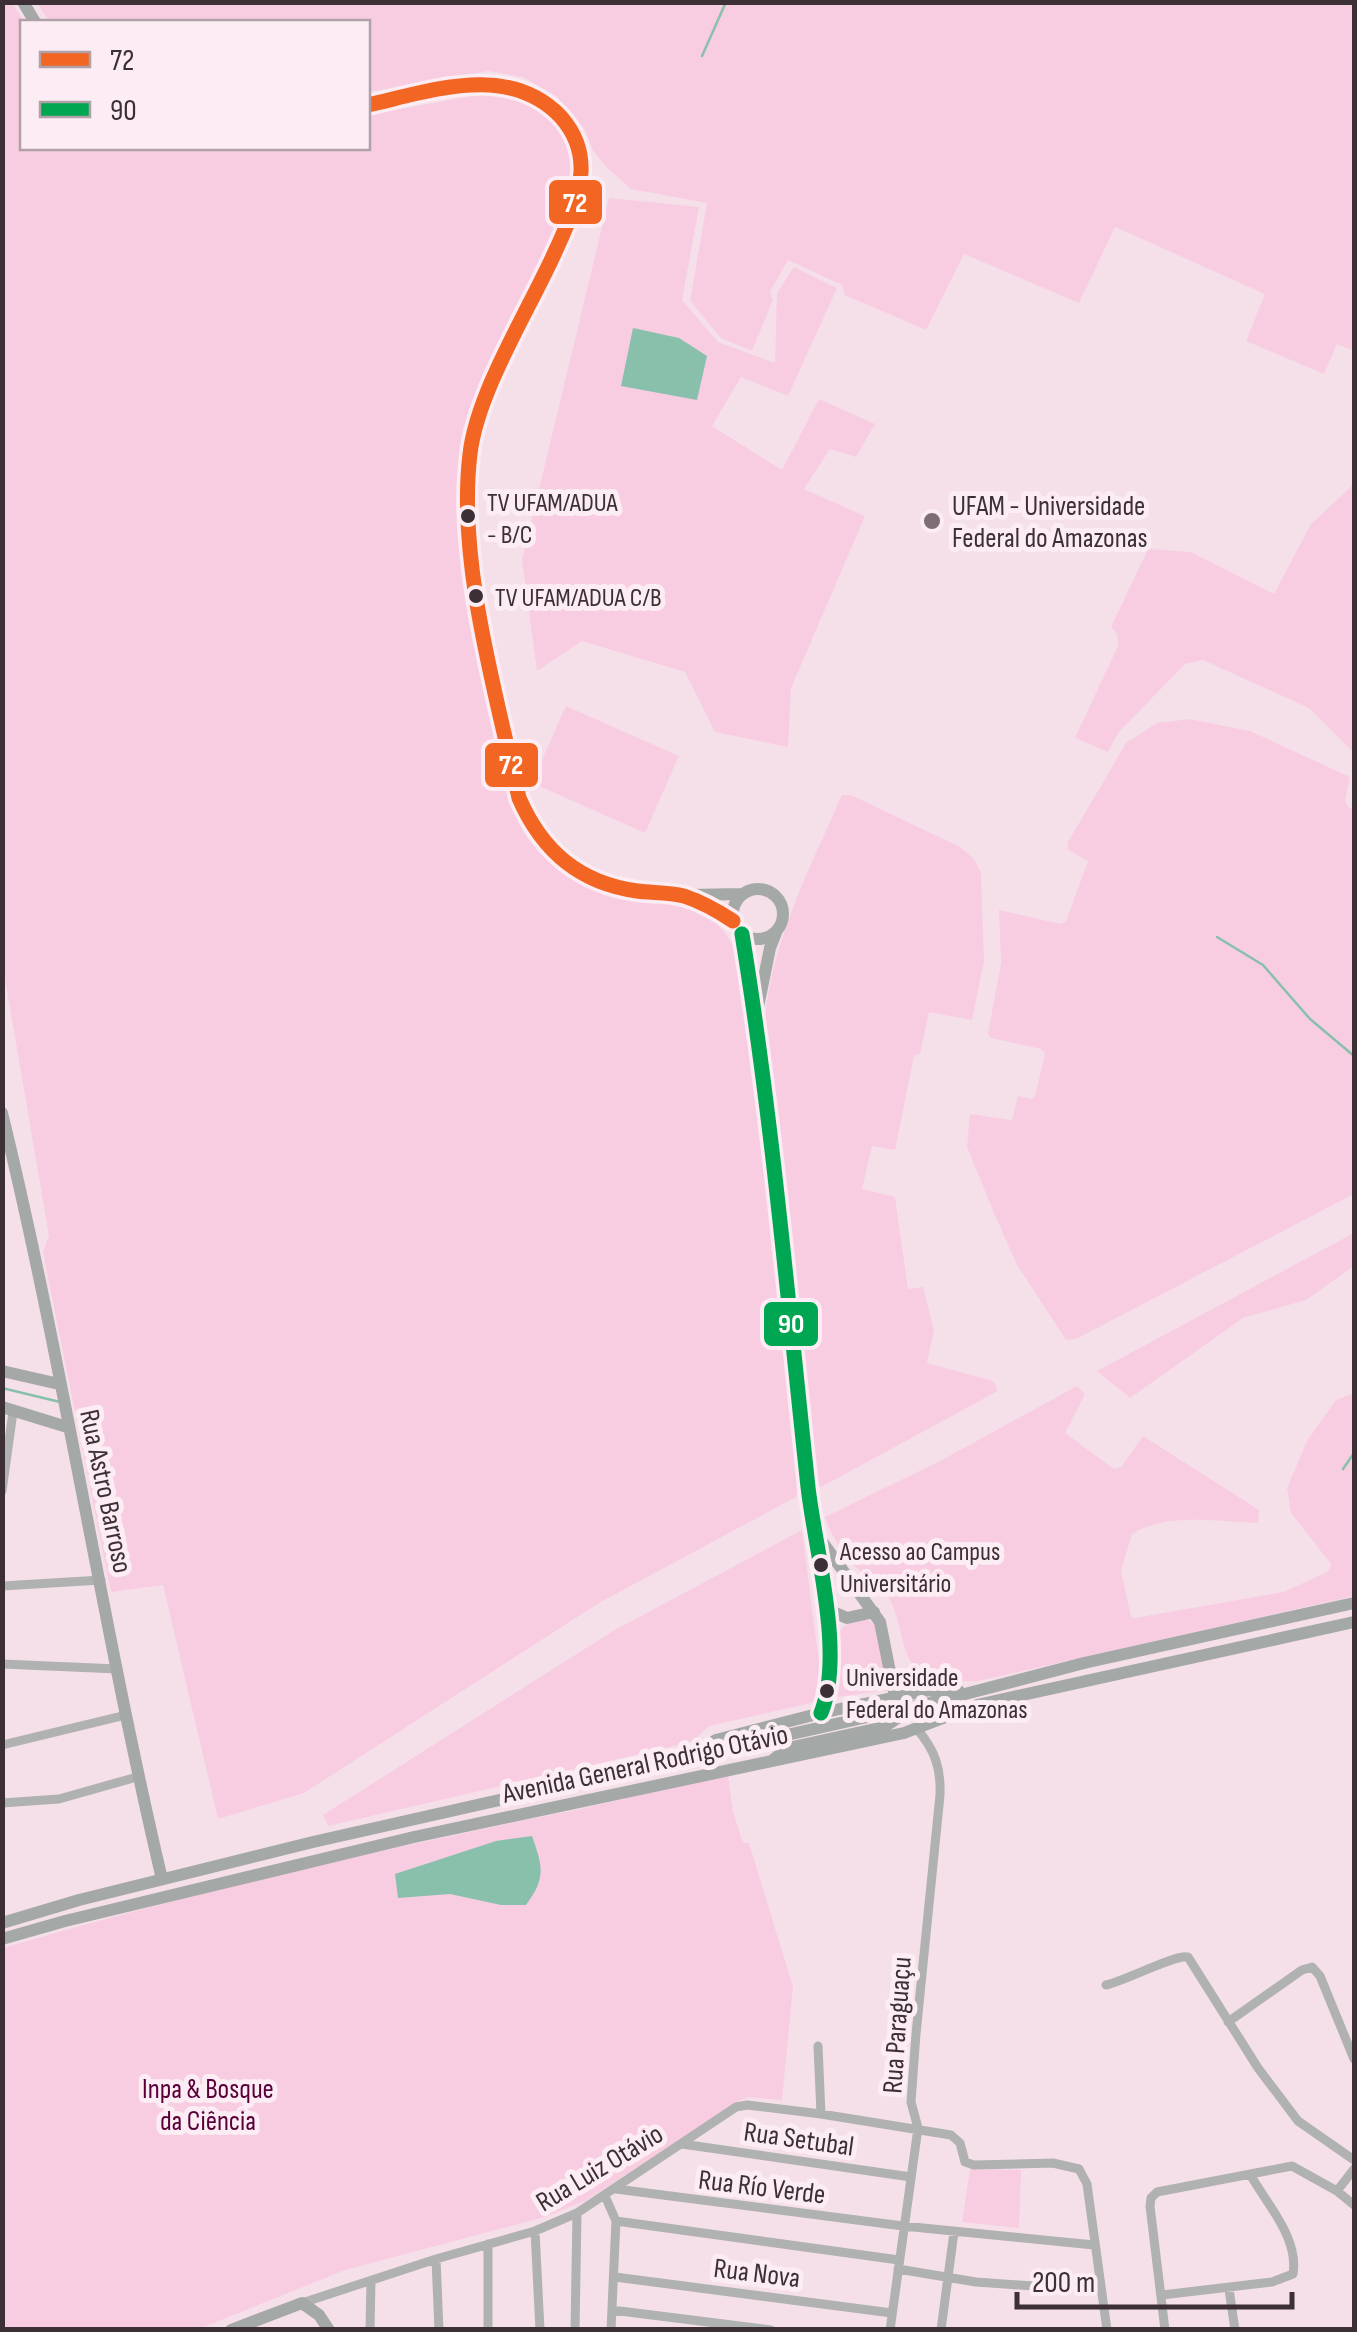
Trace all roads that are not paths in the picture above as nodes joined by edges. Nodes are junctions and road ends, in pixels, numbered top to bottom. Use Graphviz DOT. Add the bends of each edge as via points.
graph roads {
  1 [pos="370,105"];
  2 [pos="742,894"];
  3 [pos="683,896"];
  4 [pos="734,921"];
  5 [pos="778,929"];
  6 [pos="742,934"];
  7 [pos="756,1020"];
  8 [pos="2,1113"];
  9 [pos="2,1370"];
  10 [pos="59,1384"];
  11 [pos="8,1410"];
  12 [pos="68,1426"];
  13 [pos="4,1478"];
  14 [pos="2,1492"];
  15 [pos="811,1514"];
  16 [pos="101,1580"];
  17 [pos="2,1586"];
  18 [pos="1354,1603"];
  19 [pos="826,1609"];
  20 [pos="874,1612"];
  21 [pos="847,1618"];
  22 [pos="1354,1622"];
  23 [pos="828,1632"];
  24 [pos="2,1664"];
  25 [pos="118,1669"];
  26 [pos="893,1673"];
  27 [pos="930,1690"];
  28 [pos="976,1692"];
  29 [pos="898,1703"];
  30 [pos="821,1712"];
  31 [pos="126,1715"];
  32 [pos="918,1729"];
  33 [pos="2,1745"];
  34 [pos="690,1758"];
  35 [pos="772,1761"];
  36 [pos="138,1777"];
  37 [pos="2,1803"];
  38 [pos="162,1880"];
  39 [pos="2,1923"];
  40 [pos="2,1939"];
  41 [pos="1106,1985"];
  42 [pos="1228,2022"];
  43 [pos="818,2046"];
  44 [pos="1354,2059"];
  45 [pos="821,2114"];
  46 [pos="918,2128"];
  47 [pos="682,2144"];
  48 [pos="1354,2160"];
  49 [pos="1354,2169"];
  50 [pos="1250,2176"];
  51 [pos="911,2177"];
  52 [pos="616,2188"];
  53 [pos="1337,2190"];
  54 [pos="605,2196"];
  55 [pos="1354,2205"];
  56 [pos="577,2213"];
  57 [pos="616,2221"];
  58 [pos="903,2226"];
  59 [pos="536,2231"];
  60 [pos="954,2232"];
  61 [pos="488,2244"];
  62 [pos="1094,2246"];
  63 [pos="436,2259"];
  64 [pos="898,2265"];
  65 [pos="616,2277"];
  66 [pos="947,2277"];
  67 [pos="370,2281"];
  68 [pos="1034,2286"];
  69 [pos="1229,2288"];
  70 [pos="1162,2294"];
  71 [pos="302,2302"];
  72 [pos="612,2310"];
  73 [pos="892,2313"];
  74 [pos="231,2330"];
  75 [pos="328,2330"];
  76 [pos="370,2330"];
  77 [pos="439,2330"];
  78 [pos="488,2330"];
  79 [pos="540,2330"];
  80 [pos="575,2330"];
  81 [pos="611,2330"];
  82 [pos="771,2330"];
  83 [pos="890,2330"];
  84 [pos="941,2330"];
  85 [pos="1107,2330"];
  86 [pos="1165,2330"];
  87 [pos="1235,2330"];
  1 -- 3 [label="street" via="503,85 535,96 574,134 581,172 569,222 505,354 470,448 470,556 519,798 530,824 566,864 599,883"];
  2 -- 3 [label="street"];
  2 -- 4 [label="street"];
  2 -- 5 [label="street" via="773,894 782,907"];
  3 -- 4 [label="street"];
  4 -- 6 [label="street"];
  5 -- 6 [label="street" via="764,938"];
  5 -- 7 [label="street"];
  6 -- 7 [label="street"];
  7 -- 15 [label="street"];
  8 -- 10 [label="street, Rua Astro Barroso"];
  9 -- 10 [label="street"];
  10 -- 12 [label="street, Rua Astro Barroso"];
  11 -- 12 [label="street"];
  11 -- 13 [label="street"];
  12 -- 16 [label="street, Rua Astro Barroso"];
  13 -- 14 [label="street"];
  15 -- 19 [label="street"];
  15 -- 20 [label="street" via="824,1548"];
  16 -- 17 [label="street"];
  16 -- 25 [label="street, Rua Astro Barroso"];
  18 -- 28 [label="street, Avenida General Rodrigo Otávio"];
  19 -- 21 [label="street"];
  19 -- 23 [label="street"];
  20 -- 21 [label="street"];
  20 -- 26 [label="street"];
  21 -- 23 [label="street"];
  22 -- 32 [label="street, Avenida General Rodrigo Otávio" via="977,1705"];
  23 -- 30 [label="street" via="830,1685"];
  24 -- 25 [label="street"];
  25 -- 31 [label="street, Rua Astro Barroso"];
  26 -- 27 [label="street"];
  26 -- 29 [label="street"];
  27 -- 28 [label="street, Avenida General Rodrigo Otávio"];
  27 -- 29 [label="street, Avenida General Rodrigo Otávio"];
  28 -- 29 [label="street, Avenida General Rodrigo Otávio"];
  29 -- 30 [label="street, Avenida General Rodrigo Otávio"];
  29 -- 34 [label="street, Avenida General Rodrigo Otávio"];
  29 -- 35 [label="street" via="894,1723 797,1745"];
  30 -- 34 [label="street, Avenida General Rodrigo Otávio" via="716,1740"];
  31 -- 33 [label="street"];
  31 -- 36 [label="street, Rua Astro Barroso"];
  32 -- 35 [label="street, Avenida General Rodrigo Otávio"];
  32 -- 46 [label="street, Rua Paraguaçu" via="941,1779 914,2068"];
  34 -- 38 [label="street, Avenida General Rodrigo Otávio"];
  35 -- 40 [label="street, Avenida General Rodrigo Otávio" via="414,1838"];
  36 -- 37 [label="street" via="59,1800"];
  36 -- 38 [label="street, Rua Astro Barroso"];
  38 -- 39 [label="street, Avenida General Rodrigo Otávio"];
  41 -- 42 [label="street" via="1186,1956"];
  42 -- 44 [label="street" via="1308,1968 1316,1970"];
  42 -- 48 [label="street" via="1298,2121"];
  43 -- 45 [label="street"];
  45 -- 46 [label="street, Rua Luiz Otávio"];
  45 -- 47 [label="street, Rua Luiz Otávio" via="736,2107"];
  46 -- 51 [label="street, Rua Paraguaçu"];
  46 -- 62 [label="street, Rua Luiz Otávio" via="955,2136 970,2164 1079,2169"];
  47 -- 51 [label="street, Rua Setubal"];
  47 -- 52 [label="street, Rua Luiz Otávio"];
  49 -- 53 [label="street"];
  50 -- 53 [label="street" via="1292,2166"];
  50 -- 69 [label="street" via="1288,2238 1293,2274"];
  50 -- 70 [label="street" via="1154,2194"];
  51 -- 58 [label="street, Rua Paraguaçu"];
  52 -- 54 [label="street, Rua Luiz Otávio"];
  52 -- 58 [label="street, Rua Río Verde"];
  53 -- 55 [label="street"];
  54 -- 56 [label="street, Rua Luiz Otávio"];
  54 -- 57 [label="street"];
  56 -- 59 [label="street, Rua Luiz Otávio"];
  56 -- 80 [label="street"];
  57 -- 64 [label="street"];
  57 -- 65 [label="street"];
  58 -- 60 [label="street, Rua Río Verde"];
  58 -- 64 [label="street, Rua Paraguaçu"];
  59 -- 61 [label="street, Rua Luiz Otávio"];
  59 -- 79 [label="street"];
  60 -- 62 [label="street, Rua Río Verde"];
  60 -- 66 [label="street"];
  61 -- 63 [label="street, Rua Luiz Otávio"];
  61 -- 78 [label="street"];
  62 -- 85 [label="street"];
  63 -- 67 [label="street, Rua Luiz Otávio"];
  63 -- 77 [label="street"];
  64 -- 66 [label="street"];
  64 -- 73 [label="street, Rua Paraguaçu"];
  65 -- 72 [label="street"];
  65 -- 73 [label="street, Rua Nova"];
  66 -- 68 [label="street"];
  66 -- 84 [label="street"];
  67 -- 71 [label="street, Rua Luiz Otávio"];
  67 -- 76 [label="street"];
  69 -- 70 [label="street"];
  69 -- 87 [label="street"];
  70 -- 86 [label="street"];
  71 -- 74 [label="street"];
  71 -- 75 [label="street"];
  72 -- 81 [label="street"];
  72 -- 82 [label="street"];
  73 -- 83 [label="street, Rua Paraguaçu"];
}
